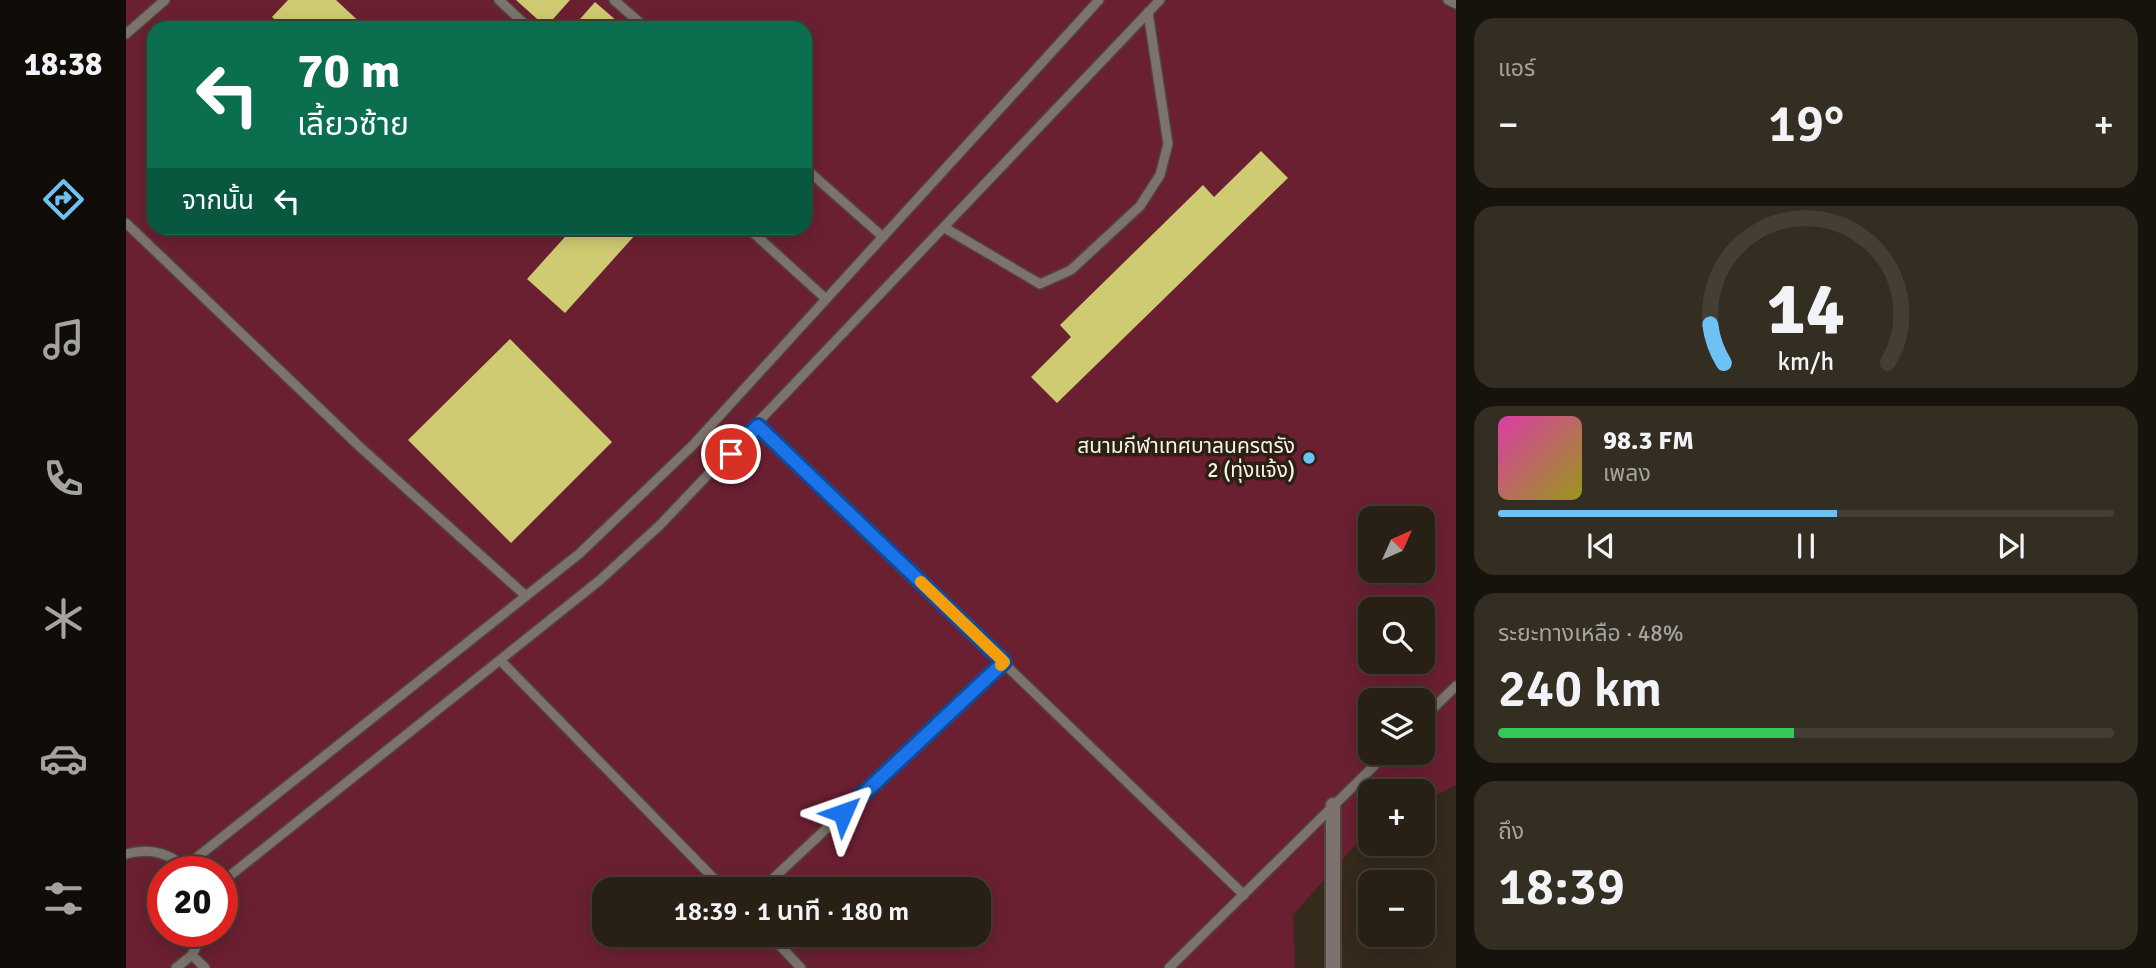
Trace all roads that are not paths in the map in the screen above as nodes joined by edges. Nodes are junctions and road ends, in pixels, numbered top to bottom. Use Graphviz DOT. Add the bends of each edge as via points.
graph roads {
  1 [pos="165,0"];
  2 [pos="499,0"];
  3 [pos="614,0"];
  4 [pos="1099,0"];
  5 [pos="1160,0"];
  6 [pos="1448,0"];
  7 [pos="1456,4"];
  8 [pos="1148,12"];
  9 [pos="522,21"];
  10 [pos="638,21"];
  11 [pos="126,34"];
  12 [pos="812,174"];
  13 [pos="126,223"];
  14 [pos="945,228"];
  15 [pos="756,235"];
  16 [pos="883,237"];
  17 [pos="826,299"];
  18 [pos="758,426"];
  19 [pos="526,596"];
  20 [pos="500,660"];
  21 [pos="1004,662"];
  22 [pos="1456,686"];
  23 [pos="1435,707"];
  24 [pos="1375,765"];
  25 [pos="1333,805"];
  26 [pos="126,854"];
  27 [pos="168,856"];
  28 [pos="205,856"];
  29 [pos="238,870"];
  30 [pos="712,877"];
  31 [pos="775,877"];
  32 [pos="1244,895"];
  33 [pos="196,947"];
  34 [pos="781,947"];
  35 [pos="192,955"];
  36 [pos="176,968"];
  37 [pos="205,968"];
  38 [pos="801,968"];
  39 [pos="1169,968"];
  40 [pos="1334,968"];
  1 -- 11 [label="lane"];
  2 -- 9 [label="lane"];
  3 -- 10 [label="lane"];
  4 -- 16 [label="lane"];
  5 -- 8 [label="lane"];
  6 -- 7 [label="lane"];
  8 -- 14 [label="lane"];
  8 -- 14 [label="lane" via="1168,144 1160,175 1140,206 1071,270 1040,284"];
  12 -- 16 [label="lane"];
  13 -- 19 [label="lane" via="360,447"];
  14 -- 18 [label="lane"];
  15 -- 17 [label="lane"];
  16 -- 17 [label="lane"];
  17 -- 19 [label="lane" via="637,501"];
  18 -- 20 [label="lane" via="650,535"];
  18 -- 21 [label="lane"];
  19 -- 28 [label="lane"];
  20 -- 29 [label="lane"];
  20 -- 30 [label="lane"];
  21 -- 31 [label="lane"];
  21 -- 32 [label="lane"];
  22 -- 23 [label="lane"];
  24 -- 25 [label="lane"];
  25 -- 32 [label="lane"];
  25 -- 40 [label="street"];
  26 -- 27 [label="lane" via="139,850"];
  32 -- 39 [label="lane"];
  33 -- 35 [label="lane"];
  34 -- 38 [label="lane"];
  35 -- 36 [label="lane"];
  35 -- 37 [label="lane"];
}
